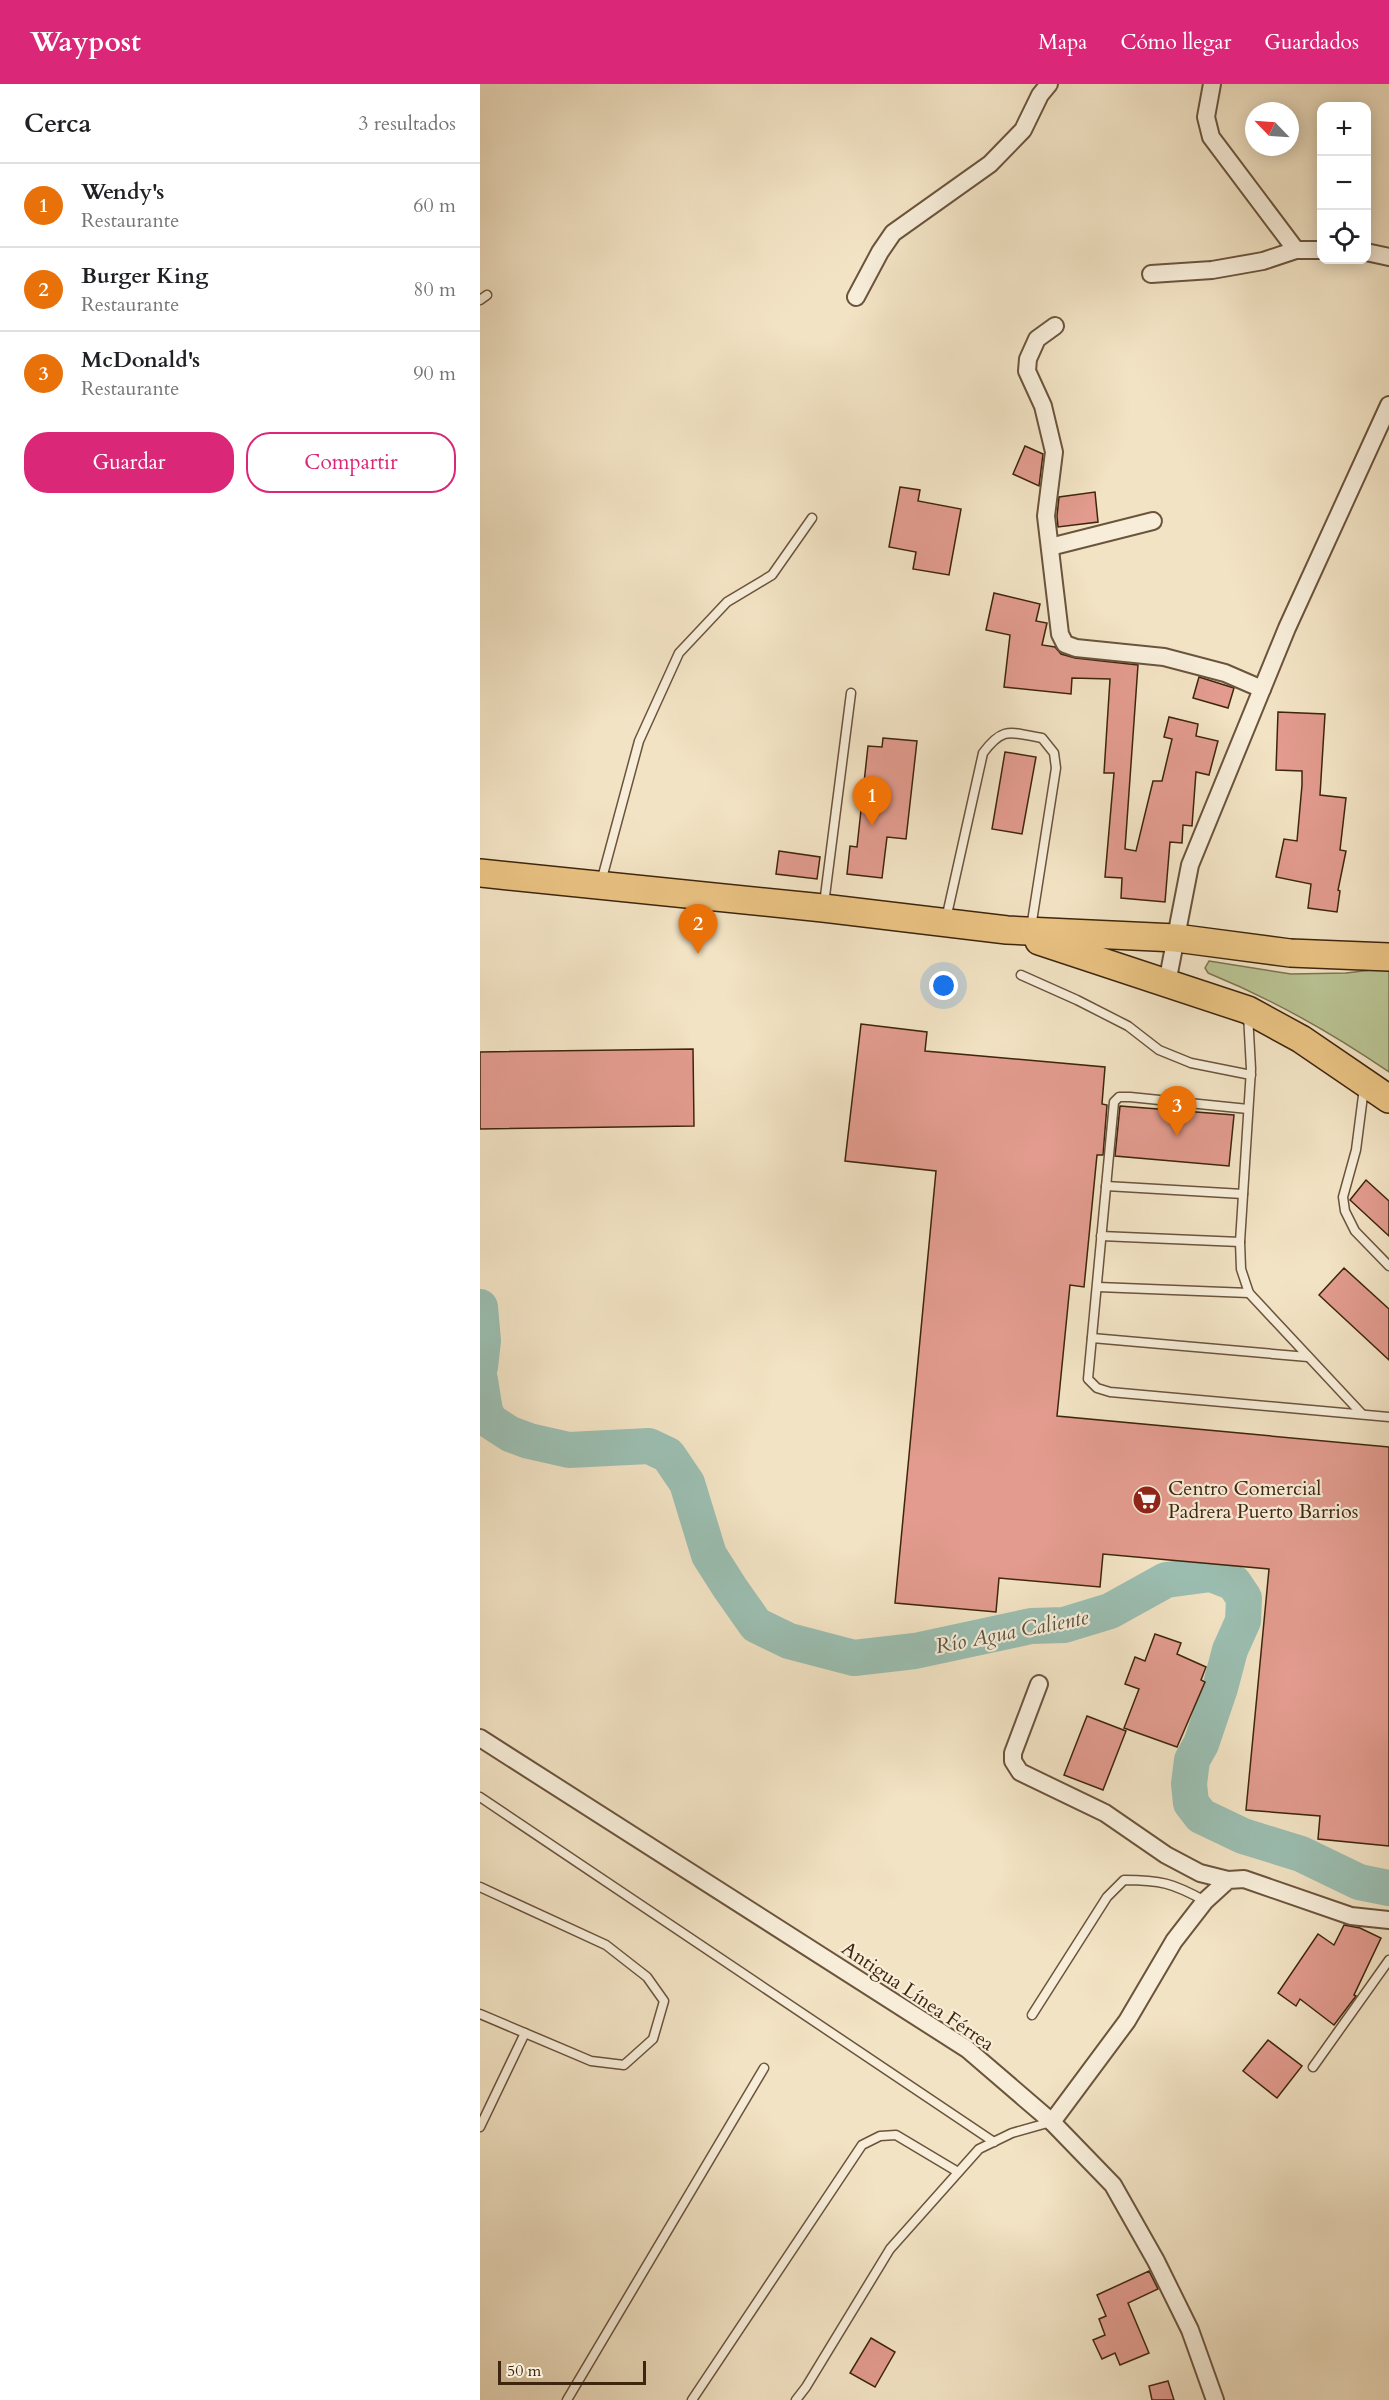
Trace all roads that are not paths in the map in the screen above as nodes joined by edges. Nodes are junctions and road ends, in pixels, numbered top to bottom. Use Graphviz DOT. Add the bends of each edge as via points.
graph roads {
  1 [pos="1049,84"];
  2 [pos="1212,84"];
  3 [pos="1296,250"];
  4 [pos="1317,250"];
  5 [pos="1371,253"];
  6 [pos="1389,257"];
  7 [pos="1151,274"];
  8 [pos="856,297"];
  9 [pos="1055,326"];
  10 [pos="1389,405"];
  11 [pos="812,518"];
  12 [pos="1153,521"];
  13 [pos="1050,547"];
  14 [pos="1262,689"];
  15 [pos="851,693"];
  16 [pos="480,873"];
  17 [pos="600,885"];
  18 [pos="823,908"];
  19 [pos="945,922"];
  20 [pos="1019,931"];
  21 [pos="1176,938"];
  22 [pos="1389,957"];
  23 [pos="1021,975"];
  24 [pos="1167,983"];
  25 [pos="1248,1010"];
  26 [pos="1251,1075"];
  27 [pos="1365,1082"];
  28 [pos="1389,1099"];
  29 [pos="1248,1109"];
  30 [pos="1106,1186"];
  31 [pos="1243,1194"];
  32 [pos="1101,1236"];
  33 [pos="1240,1242"];
  34 [pos="1389,1266"];
  35 [pos="1098,1287"];
  36 [pos="1249,1293"];
  37 [pos="1092,1338"];
  38 [pos="1308,1357"];
  39 [pos="1362,1414"];
  40 [pos="1389,1417"];
  41 [pos="1038,1684"];
  42 [pos="480,1738"];
  43 [pos="480,1797"];
  44 [pos="1228,1880"];
  45 [pos="480,1887"];
  46 [pos="1205,1901"];
  47 [pos="1389,1920"];
  48 [pos="1389,1960"];
  49 [pos="480,2014"];
  50 [pos="1032,2014"];
  51 [pos="525,2033"];
  52 [pos="1313,2067"];
  53 [pos="764,2068"];
  54 [pos="1052,2122"];
  55 [pos="480,2127"];
  56 [pos="994,2142"];
  57 [pos="958,2172"];
  58 [pos="567,2400"];
  59 [pos="692,2400"];
  60 [pos="796,2400"];
  61 [pos="1215,2400"];
  1 -- 8 [label="street" via="1023,130 990,164 893,233"];
  2 -- 3 [label="street" via="1206,117 1211,137"];
  3 -- 4 [label="street"];
  3 -- 7 [label="street" via="1263,261 1212,270"];
  5 -- 6 [label="street"];
  9 -- 13 [label="street" via="1037,339 1027,371 1042,406 1054,452 1046,516"];
  10 -- 14 [label="street"];
  11 -- 17 [label="lane" via="772,574 727,602 679,653 639,741"];
  12 -- 13 [label="street"];
  13 -- 14 [label="street" via="1060,634 1065,644 1164,657 1225,673"];
  14 -- 21 [label="street" via="1190,865"];
  15 -- 18 [label="lane"];
  16 -- 17 [label="main road"];
  17 -- 18 [label="main road"];
  18 -- 19 [label="main road"];
  19 -- 20 [label="main road"];
  19 -- 20 [label="lane" via="983,753 1006,732 1042,738 1054,753 1056,768"];
  20 -- 21 [label="main road"];
  20 -- 24 [label="main road"];
  21 -- 22 [label="main road" via="1290,953"];
  21 -- 24 [label="street"];
  23 -- 26 [label="lane" via="1128,1026 1159,1050 1191,1064"];
  24 -- 25 [label="main road"];
  25 -- 26 [label="lane"];
  25 -- 27 [label="main road" via="1301,1039"];
  26 -- 29 [label="lane"];
  27 -- 28 [label="main road"];
  27 -- 34 [label="lane" via="1356,1150 1343,1197 1355,1231"];
  29 -- 30 [label="lane" via="1119,1097 1114,1102"];
  29 -- 31 [label="lane"];
  30 -- 31 [label="lane"];
  30 -- 32 [label="lane"];
  31 -- 33 [label="lane"];
  32 -- 33 [label="lane"];
  32 -- 35 [label="lane"];
  33 -- 36 [label="lane" via="1241,1269"];
  35 -- 36 [label="lane"];
  35 -- 37 [label="lane"];
  36 -- 38 [label="lane"];
  37 -- 38 [label="lane"];
  37 -- 39 [label="lane" via="1088,1379 1097,1388 1110,1392"];
  38 -- 39 [label="lane"];
  39 -- 40 [label="lane"];
  41 -- 44 [label="street" via="1013,1753 1012,1761 1020,1772 1105,1813 1192,1869"];
  42 -- 54 [label="street, Antigua Línea Férrea" via="967,2049"];
  43 -- 56 [label="lane"];
  44 -- 46 [label="street"];
  44 -- 47 [label="street" via="1244,1879 1351,1916"];
  45 -- 51 [label="lane" via="606,1945 646,1977 664,2001 653,2039 624,2064 591,2061"];
  46 -- 50 [label="lane" via="1179,1886 1154,1880 1124,1880 1107,1898"];
  46 -- 54 [label="street" via="1174,1941 1127,2021"];
  48 -- 52 [label="lane"];
  49 -- 51 [label="lane"];
  51 -- 55 [label="lane"];
  53 -- 58 [label="lane"];
  54 -- 56 [label="lane"];
  54 -- 61 [label="street, Antigua Línea Férrea" via="1113,2185 1190,2330"];
  56 -- 57 [label="lane" via="979,2149"];
  57 -- 59 [label="lane" via="896,2135 880,2136 862,2145"];
  57 -- 60 [label="lane" via="890,2249"];
}
